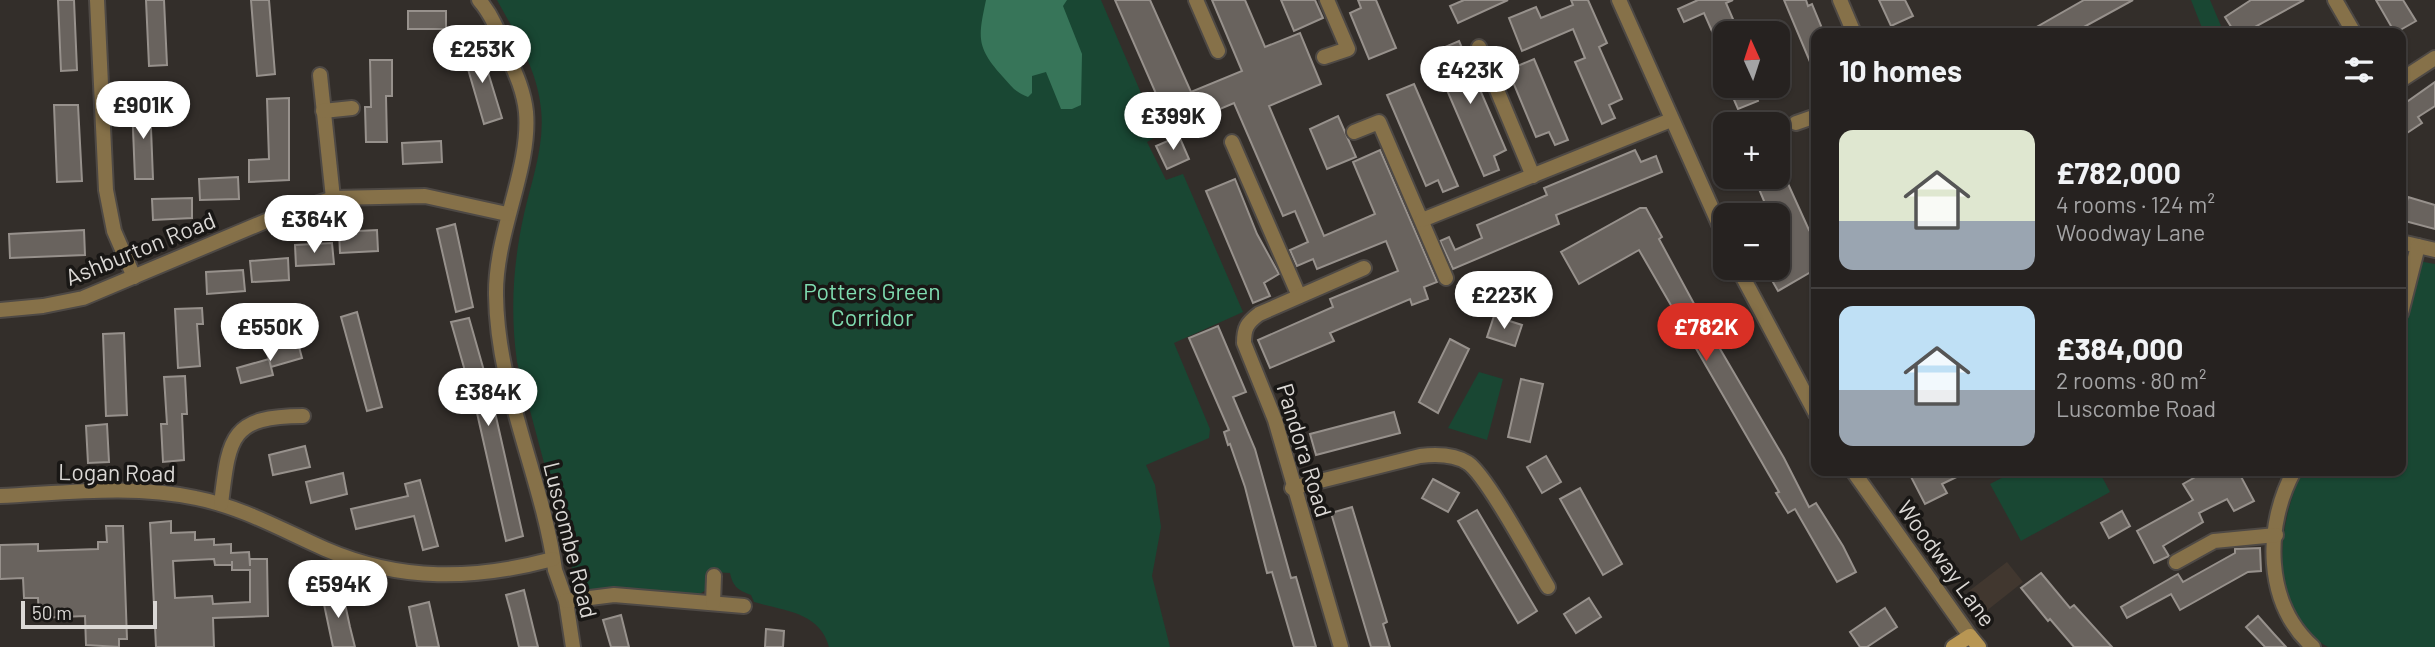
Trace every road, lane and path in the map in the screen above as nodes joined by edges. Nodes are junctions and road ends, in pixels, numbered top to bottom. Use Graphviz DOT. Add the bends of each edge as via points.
graph roads {
  1 [pos="97,0"];
  2 [pos="479,0"];
  3 [pos="1196,0"];
  4 [pos="1327,0"];
  5 [pos="1619,0"];
  6 [pos="1840,0"];
  7 [pos="2335,0"];
  8 [pos="1852,28"];
  9 [pos="2351,28"];
  10 [pos="1479,47"];
  11 [pos="1218,51"];
  12 [pos="1324,57"];
  13 [pos="2435,58"];
  14 [pos="320,75"];
  15 [pos="2406,76"];
  16 [pos="352,108"];
  17 [pos="323,111"];
  18 [pos="1811,118"];
  19 [pos="1671,120"];
  20 [pos="1796,123"];
  21 [pos="1354,132"];
  22 [pos="1231,142"];
  23 [pos="1533,176"];
  24 [pos="333,198"];
  25 [pos="1713,212"];
  26 [pos="507,214"];
  27 [pos="1422,220"];
  28 [pos="2406,243"];
  29 [pos="2417,246"];
  30 [pos="2435,250"];
  31 [pos="1364,268"];
  32 [pos="134,276"];
  33 [pos="1446,278"];
  34 [pos="1745,280"];
  35 [pos="2406,292"];
  36 [pos="1298,296"];
  37 [pos="0,310"];
  38 [pos="1811,402"];
  39 [pos="303,416"];
  40 [pos="1857,476"];
  41 [pos="2292,476"];
  42 [pos="1292,488"];
  43 [pos="0,496"];
  44 [pos="221,504"];
  45 [pos="2276,535"];
  46 [pos="553,559"];
  47 [pos="2176,562"];
  48 [pos="714,576"];
  49 [pos="1548,587"];
  50 [pos="566,601"];
  51 [pos="713,603"];
  52 [pos="744,606"];
  53 [pos="1975,642"];
  54 [pos="573,647"];
  55 [pos="1341,647"];
  56 [pos="1953,647"];
  57 [pos="2313,647"];
  1 -- 32 [label="street" via="106,190 114,231"];
  2 -- 26 [label="street, Luscombe Road" via="496,26 526,111 524,146"];
  3 -- 11 [label="street"];
  4 -- 12 [label="street" via="1348,49"];
  5 -- 19 [label="street"];
  6 -- 8 [label="street"];
  7 -- 9 [label="street"];
  10 -- 23 [label="street"];
  13 -- 15 [label="street"];
  14 -- 17 [label="street"];
  16 -- 17 [label="street"];
  17 -- 24 [label="street"];
  18 -- 20 [label="street"];
  19 -- 23 [label="street"];
  19 -- 25 [label="street"];
  21 -- 27 [label="street" via="1380,122"];
  22 -- 36 [label="street"];
  23 -- 27 [label="street"];
  24 -- 26 [label="street, Ashburton Road" via="425,196"];
  24 -- 32 [label="street, Ashburton Road"];
  26 -- 46 [label="street, Luscombe Road" via="496,291 499,343"];
  27 -- 33 [label="street"];
  28 -- 29 [label="street"];
  29 -- 30 [label="street"];
  29 -- 35 [label="street"];
  31 -- 36 [label="street, Pandora Road"];
  32 -- 37 [label="street, Ashburton Road" via="66,303"];
  34 -- 38 [label="street"];
  36 -- 42 [label="street, Pandora Road" via="1259,314 1247,323 1244,335 1275,420"];
  39 -- 44 [label="street" via="268,417 237,433 227,458"];
  40 -- 53 [label="street, Woodway Lane"];
  41 -- 45 [label="street" via="2280,505"];
  42 -- 49 [label="street" via="1420,456 1459,458 1479,473"];
  42 -- 55 [label="street, Pandora Road"];
  43 -- 44 [label="street, Logan Road" via="148,491"];
  44 -- 46 [label="street, Logan Road" via="357,562 390,571 460,576"];
  45 -- 47 [label="street" via="2214,541"];
  45 -- 57 [label="street" via="2278,593 2290,620"];
  46 -- 50 [label="street, Luscombe Road"];
  48 -- 51 [label="street"];
  50 -- 51 [label="street" via="614,595"];
  50 -- 54 [label="street, Luscombe Road"];
  51 -- 52 [label="street"];
  53 -- 56 [label="main road"];
}
